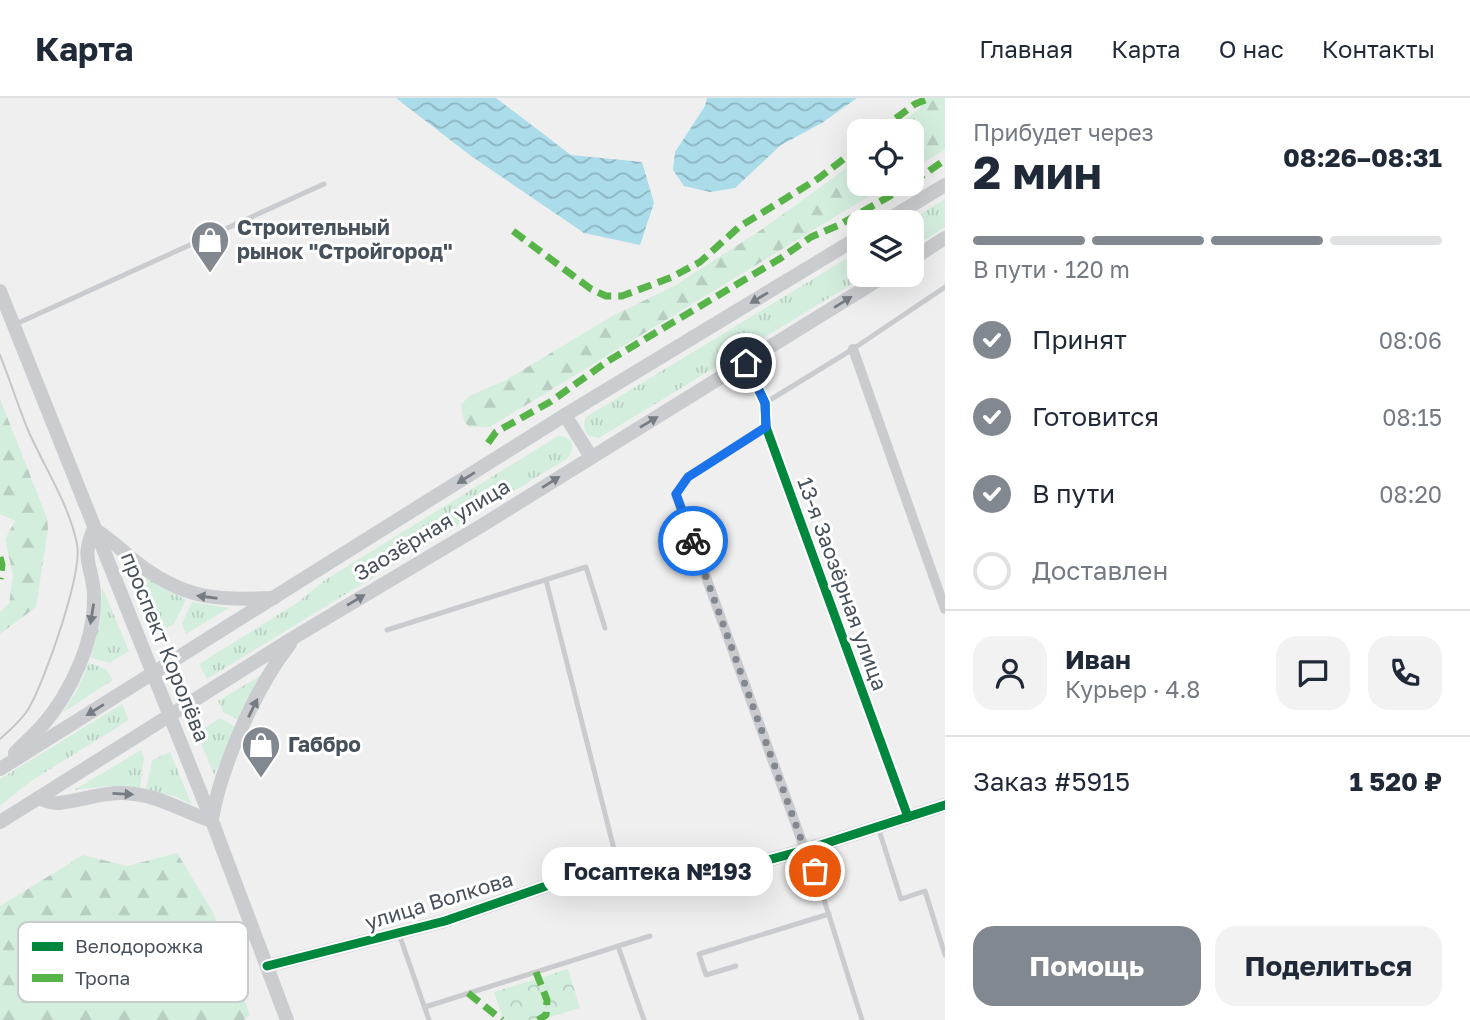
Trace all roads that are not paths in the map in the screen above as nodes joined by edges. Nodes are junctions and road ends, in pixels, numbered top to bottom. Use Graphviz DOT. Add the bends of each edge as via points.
graph roads {
  1 [pos="324,184"];
  2 [pos="945,185"];
  3 [pos="904,210"];
  4 [pos="944,242"];
  5 [pos="847,244"];
  6 [pos="924,253"];
  7 [pos="867,287"];
  8 [pos="945,287"];
  9 [pos="0,291"];
  10 [pos="13,326"];
  11 [pos="853,349"];
  12 [pos="746,363"];
  13 [pos="765,403"];
  14 [pos="565,415"];
  15 [pos="766,427"];
  16 [pos="591,457"];
  17 [pos="676,494"];
  18 [pos="94,528"];
  19 [pos="546,580"];
  20 [pos="275,598"];
  21 [pos="945,609"];
  22 [pos="605,628"];
  23 [pos="387,630"];
  24 [pos="298,635"];
  25 [pos="153,674"];
  26 [pos="170,715"];
  27 [pos="1,768"];
  28 [pos="38,798"];
  29 [pos="945,805"];
  30 [pos="908,817"];
  31 [pos="212,821"];
  32 [pos="0,822"];
  33 [pos="878,826"];
  34 [pos="807,850"];
  35 [pos="617,864"];
  36 [pos="829,914"];
  37 [pos="399,934"];
  38 [pos="650,936"];
  39 [pos="618,946"];
  40 [pos="945,955"];
  41 [pos="267,966"];
  42 [pos="736,966"];
  43 [pos="425,1007"];
  44 [pos="287,1020"];
  45 [pos="429,1020"];
  46 [pos="644,1020"];
  47 [pos="862,1020"];
  1 -- 10 [label="lane"];
  2 -- 3 [label="main road"];
  4 -- 6 [label="main road"];
  5 -- 14 [label="main road, Заозёрная улица, one-way"];
  12 -- 7 [label="main road, Заозёрная улица, one-way"];
  8 -- 11 [label="lane"];
  9 -- 10 [label="main road, проспект Королёва"];
  10 -- 18 [label="main road, проспект Королёва"];
  11 -- 13 [label="lane"];
  11 -- 21 [label="street"];
  12 -- 13 [label="street, 13-я Заозёрная улица"];
  16 -- 12 [label="main road, Заозёрная улица, one-way"];
  13 -- 15 [label="street, 13-я Заозёрная улица"];
  14 -- 16 [label="main road"];
  14 -- 20 [label="main road, Заозёрная улица, one-way"];
  15 -- 17 [label="lane" via="688,477"];
  15 -- 30 [label="street, 13-я Заозёрная улица"];
  24 -- 16 [label="main road, Заозёрная улица, one-way"];
  17 -- 34 [label="street"];
  20 -- 18 [label="main road, one-way" via="189,594 152,574"];
  18 -- 25 [label="main road, проспект Королёва"];
  18 -- 27 [label="main road, one-way" via="86,546 94,597 82,659 43,725"];
  19 -- 22 [label="lane" via="586,567"];
  19 -- 23 [label="lane"];
  19 -- 35 [label="lane"];
  20 -- 25 [label="main road, Заозёрная улица"];
  24 -- 26 [label="main road, Заозёрная улица"];
  31 -- 24 [label="main road, one-way" via="216,793 244,726 270,672"];
  25 -- 26 [label="main road, проспект Королёва"];
  25 -- 27 [label="main road, Заозёрная улица, one-way"];
  26 -- 28 [label="main road, Заозёрная улица"];
  26 -- 31 [label="main road, проспект Королёва"];
  28 -- 31 [label="main road, one-way" via="56,804 124,793 162,799"];
  28 -- 32 [label="main road, Заозёрная улица"];
  29 -- 30 [label="main road, улица Волкова"];
  30 -- 33 [label="main road, улица Волкова"];
  31 -- 41 [label="main road, проспект Королёва"];
  33 -- 34 [label="main road, улица Волкова"];
  33 -- 40 [label="lane" via="901,899 925,891"];
  34 -- 35 [label="main road, улица Волкова" via="731,870"];
  34 -- 36 [label="lane"];
  35 -- 37 [label="main road, улица Волкова"];
  36 -- 42 [label="lane" via="699,954 706,975"];
  36 -- 47 [label="lane"];
  37 -- 41 [label="main road, улица Волкова"];
  37 -- 43 [label="lane"];
  38 -- 39 [label="lane"];
  39 -- 43 [label="lane"];
  39 -- 46 [label="lane"];
  41 -- 44 [label="main road, проспект Королёва"];
  43 -- 45 [label="lane"];
}
